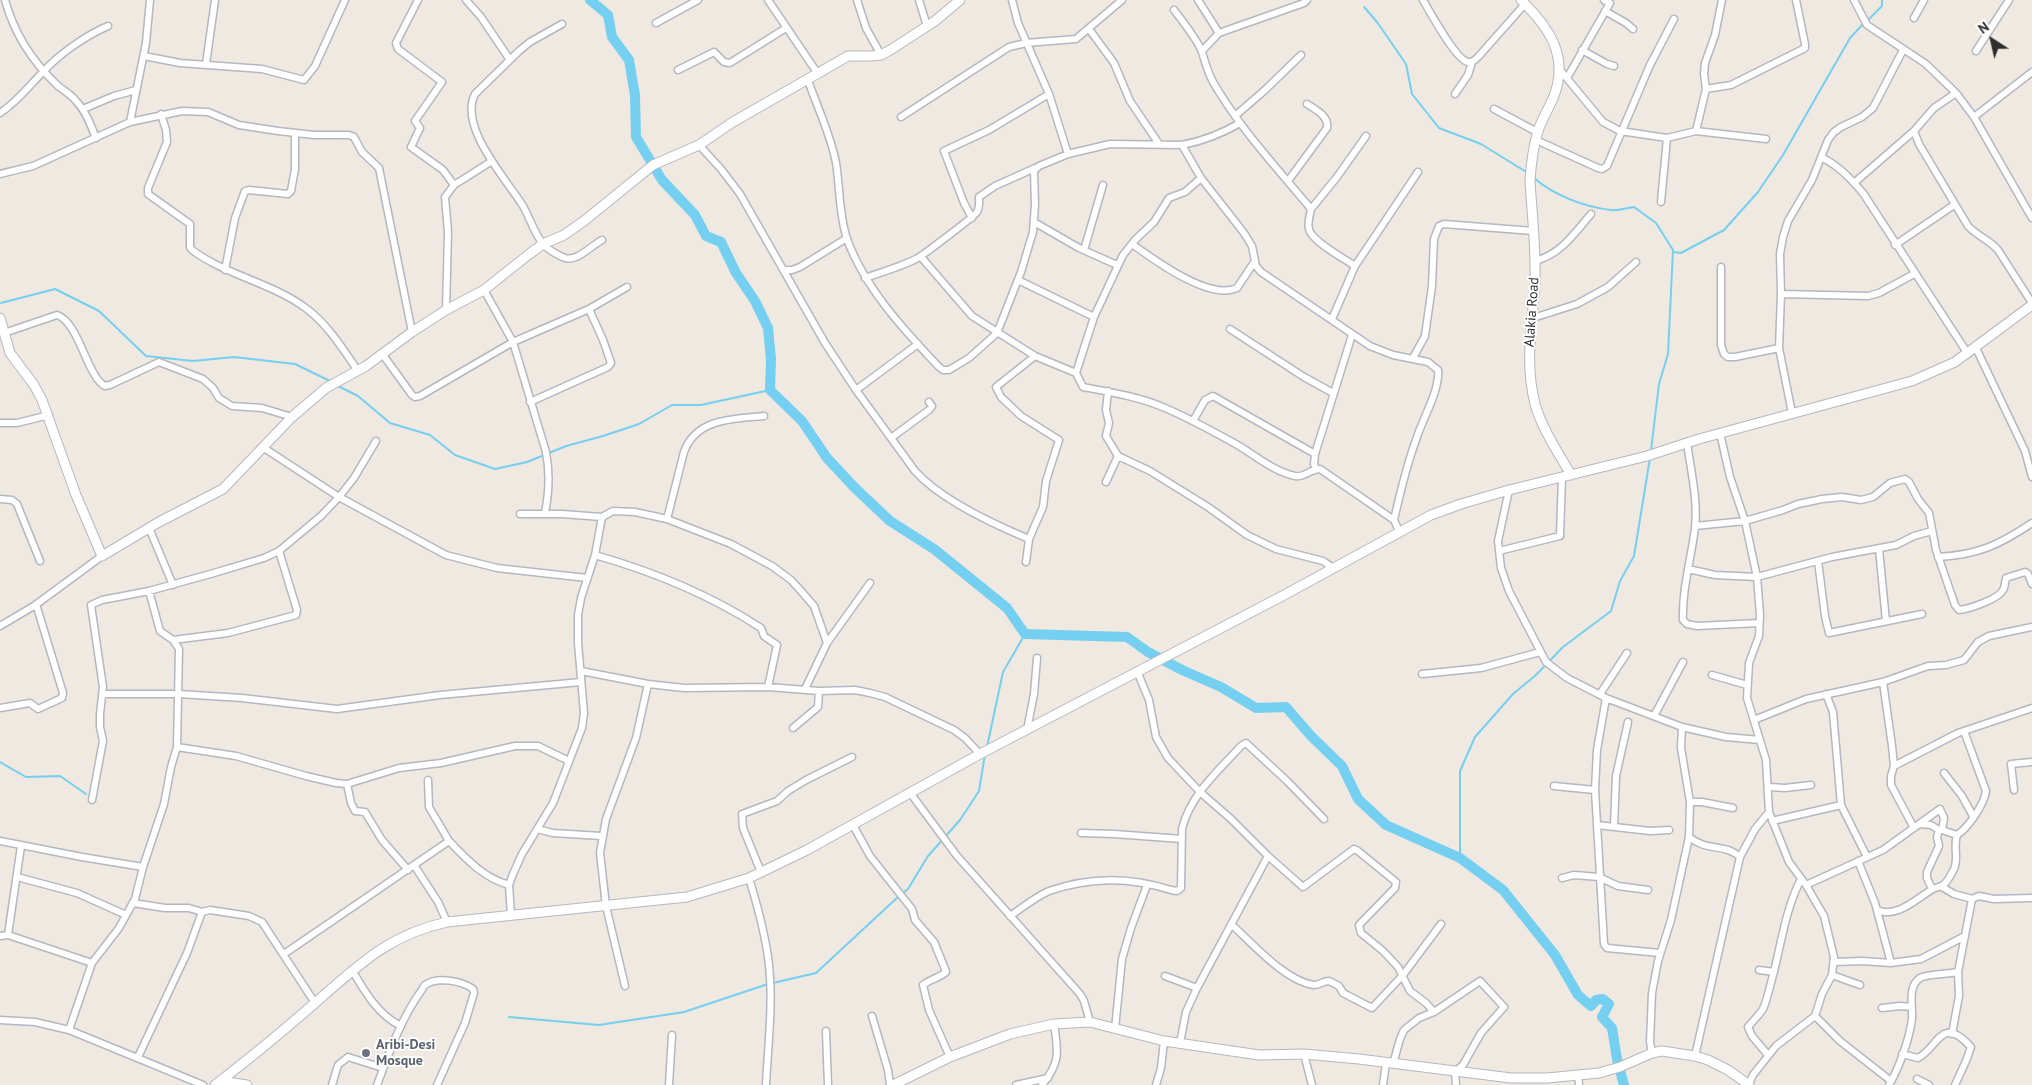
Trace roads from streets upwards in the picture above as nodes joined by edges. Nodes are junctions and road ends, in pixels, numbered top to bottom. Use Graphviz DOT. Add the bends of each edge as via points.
graph roads {
  1 [pos="5,0"];
  2 [pos="150,0"];
  3 [pos="215,0"];
  4 [pos="345,0"];
  5 [pos="418,0"];
  6 [pos="466,0"];
  7 [pos="679,0"];
  8 [pos="698,0"];
  9 [pos="768,0"];
  10 [pos="857,0"];
  11 [pos="919,0"];
  12 [pos="960,0"];
  13 [pos="1012,0"];
  14 [pos="1122,0"];
  15 [pos="1198,0"];
  16 [pos="1307,0"];
  17 [pos="1423,0"];
  18 [pos="1722,0"];
  19 [pos="1796,0"];
  20 [pos="1854,0"];
  21 [pos="1924,0"];
  22 [pos="2009,0"];
  23 [pos="1606,1"];
  24 [pos="1523,2"];
  25 [pos="683,7"];
  26 [pos="1174,10"];
  27 [pos="1605,11"];
  28 [pos="1914,18"];
  29 [pos="1674,19"];
  30 [pos="656,23"];
  31 [pos="562,24"];
  32 [pos="108,26"];
  33 [pos="927,26"];
  34 [pos="786,28"];
  35 [pos="1089,29"];
  36 [pos="1633,29"];
  37 [pos="1219,33"];
  38 [pos="1026,43"];
  39 [pos="1582,50"];
  40 [pos="1903,50"];
  41 [pos="1976,50"];
  42 [pos="1202,51"];
  43 [pos="881,55"];
  44 [pos="1301,55"];
  45 [pos="144,56"];
  46 [pos="510,60"];
  47 [pos="1472,62"];
  48 [pos="206,64"];
  49 [pos="1614,66"];
  50 [pos="678,70"];
  51 [pos="1560,70"];
  52 [pos="43,71"];
  53 [pos="2032,72"];
  54 [pos="818,74"];
  55 [pos="1567,78"];
  56 [pos="808,80"];
  57 [pos="1706,89"];
  58 [pos="136,90"];
  59 [pos="1956,93"];
  60 [pos="1049,94"];
  61 [pos="1455,94"];
  62 [pos="1307,104"];
  63 [pos="82,109"];
  64 [pos="1494,109"];
  65 [pos="0,113"];
  66 [pos="162,114"];
  67 [pos="901,116"];
  68 [pos="1234,116"];
  69 [pos="1974,118"];
  70 [pos="130,122"];
  71 [pos="1240,122"];
  72 [pos="1620,131"];
  73 [pos="1696,131"];
  74 [pos="1914,131"];
  75 [pos="295,134"];
  76 [pos="1366,136"];
  77 [pos="1536,136"];
  78 [pos="96,138"];
  79 [pos="1667,138"];
  80 [pos="1766,139"];
  81 [pos="1159,144"];
  82 [pos="1182,145"];
  83 [pos="699,146"];
  84 [pos="1068,154"];
  85 [pos="1821,157"];
  86 [pos="492,161"];
  87 [pos="1035,168"];
  88 [pos="1418,172"];
  89 [pos="0,174"];
  90 [pos="1202,178"];
  91 [pos="1288,181"];
  92 [pos="1854,183"];
  93 [pos="454,185"];
  94 [pos="1103,185"];
  95 [pos="1661,202"];
  96 [pos="1954,205"];
  97 [pos="1311,209"];
  98 [pos="1591,214"];
  99 [pos="972,218"];
  100 [pos="2032,218"];
  101 [pos="1034,222"];
  102 [pos="1533,232"];
  103 [pos="847,238"];
  104 [pos="602,240"];
  105 [pos="544,244"];
  106 [pos="1132,244"];
  107 [pos="1895,245"];
  108 [pos="1084,250"];
  109 [pos="921,257"];
  110 [pos="1255,261"];
  111 [pos="1535,261"];
  112 [pos="1636,262"];
  113 [pos="1118,265"];
  114 [pos="1355,266"];
  115 [pos="1721,267"];
  116 [pos="224,270"];
  117 [pos="784,270"];
  118 [pos="1914,274"];
  119 [pos="865,278"];
  120 [pos="1018,280"];
  121 [pos="627,287"];
  122 [pos="484,290"];
  123 [pos="1781,294"];
  124 [pos="2032,304"];
  125 [pos="589,309"];
  126 [pos="446,310"];
  127 [pos="1094,317"];
  128 [pos="0,318"];
  129 [pos="1533,318"];
  130 [pos="1332,319"];
  131 [pos="1230,329"];
  132 [pos="412,332"];
  133 [pos="997,333"];
  134 [pos="4,334"];
  135 [pos="1352,335"];
  136 [pos="513,342"];
  137 [pos="918,344"];
  138 [pos="1779,348"];
  139 [pos="1972,351"];
  140 [pos="383,355"];
  141 [pos="1035,356"];
  142 [pos="1413,358"];
  143 [pos="358,371"];
  144 [pos="1076,373"];
  145 [pos="856,390"];
  146 [pos="1108,391"];
  147 [pos="1333,393"];
  148 [pos="530,402"];
  149 [pos="929,402"];
  150 [pos="1792,413"];
  151 [pos="49,415"];
  152 [pos="764,416"];
  153 [pos="292,417"];
  154 [pos="1193,421"];
  155 [pos="0,423"];
  156 [pos="1720,433"];
  157 [pos="891,438"];
  158 [pos="376,441"];
  159 [pos="1687,443"];
  160 [pos="264,448"];
  161 [pos="1314,454"];
  162 [pos="1118,456"];
  163 [pos="1316,469"];
  164 [pos="1566,476"];
  165 [pos="2032,477"];
  166 [pos="1106,482"];
  167 [pos="1510,490"];
  168 [pos="340,497"];
  169 [pos="0,499"];
  170 [pos="545,513"];
  171 [pos="520,514"];
  172 [pos="602,517"];
  173 [pos="667,519"];
  174 [pos="1394,520"];
  175 [pos="1745,521"];
  176 [pos="2032,523"];
  177 [pos="1695,526"];
  178 [pos="149,528"];
  179 [pos="1399,531"];
  180 [pos="1932,531"];
  181 [pos="1029,539"];
  182 [pos="1879,549"];
  183 [pos="279,551"];
  184 [pos="1499,551"];
  185 [pos="595,555"];
  186 [pos="102,556"];
  187 [pos="1938,557"];
  188 [pos="40,561"];
  189 [pos="1818,561"];
  190 [pos="1026,562"];
  191 [pos="1333,568"];
  192 [pos="1688,569"];
  193 [pos="1757,577"];
  194 [pos="587,578"];
  195 [pos="870,583"];
  196 [pos="2032,584"];
  197 [pos="173,585"];
  198 [pos="149,591"];
  199 [pos="36,604"];
  200 [pos="1922,614"];
  201 [pos="1886,621"];
  202 [pos="1759,623"];
  203 [pos="0,626"];
  204 [pos="2032,627"];
  205 [pos="173,640"];
  206 [pos="827,643"];
  207 [pos="1627,653"];
  208 [pos="1543,657"];
  209 [pos="1037,658"];
  210 [pos="1683,662"];
  211 [pos="581,671"];
  212 [pos="1137,671"];
  213 [pos="1422,674"];
  214 [pos="1712,676"];
  215 [pos="581,682"];
  216 [pos="1883,682"];
  217 [pos="648,684"];
  218 [pos="1747,685"];
  219 [pos="768,687"];
  220 [pos="805,689"];
  221 [pos="819,691"];
  222 [pos="103,694"];
  223 [pos="179,694"];
  224 [pos="1826,694"];
  225 [pos="1603,696"];
  226 [pos="0,708"];
  227 [pos="2032,708"];
  228 [pos="1654,716"];
  229 [pos="1754,720"];
  230 [pos="1628,722"];
  231 [pos="1682,727"];
  232 [pos="793,728"];
  233 [pos="1027,730"];
  234 [pos="1964,731"];
  235 [pos="1760,740"];
  236 [pos="177,747"];
  237 [pos="984,752"];
  238 [pos="852,757"];
  239 [pos="569,761"];
  240 [pos="2032,762"];
  241 [pos="1894,766"];
  242 [pos="1944,774"];
  243 [pos="428,780"];
  244 [pos="347,784"];
  245 [pos="1811,785"];
  246 [pos="1554,786"];
  247 [pos="1769,787"];
  248 [pos="1595,790"];
  249 [pos="2014,790"];
  250 [pos="1200,792"];
  251 [pos="911,794"];
  252 [pos="92,800"];
  253 [pos="1690,802"];
  254 [pos="1841,805"];
  255 [pos="1733,808"];
  256 [pos="1770,812"];
  257 [pos="1973,816"];
  258 [pos="1324,819"];
  259 [pos="1772,821"];
  260 [pos="853,825"];
  261 [pos="1597,825"];
  262 [pos="1614,826"];
  263 [pos="1917,826"];
  264 [pos="537,829"];
  265 [pos="1669,830"];
  266 [pos="1080,833"];
  267 [pos="1957,835"];
  268 [pos="601,836"];
  269 [pos="1689,837"];
  270 [pos="1182,840"];
  271 [pos="0,841"];
  272 [pos="449,841"];
  273 [pos="21,846"];
  274 [pos="1268,856"];
  275 [pos="1740,857"];
  276 [pos="1867,857"];
  277 [pos="1858,861"];
  278 [pos="414,865"];
  279 [pos="143,867"];
  280 [pos="408,870"];
  281 [pos="761,872"];
  282 [pos="17,876"];
  283 [pos="1600,877"];
  284 [pos="749,878"];
  285 [pos="1562,878"];
  286 [pos="1801,879"];
  287 [pos="509,885"];
  288 [pos="1147,885"];
  289 [pos="1806,885"];
  290 [pos="1942,887"];
  291 [pos="1932,889"];
  292 [pos="1648,890"];
  293 [pos="2032,898"];
  294 [pos="1972,899"];
  295 [pos="133,903"];
  296 [pos="606,906"];
  297 [pos="1877,910"];
  298 [pos="202,912"];
  299 [pos="126,915"];
  300 [pos="510,916"];
  301 [pos="1010,916"];
  302 [pos="447,922"];
  303 [pos="1231,924"];
  304 [pos="1441,924"];
  305 [pos="8,935"];
  306 [pos="0,936"];
  307 [pos="1965,936"];
  308 [pos="1660,953"];
  309 [pos="284,954"];
  310 [pos="1834,962"];
  311 [pos="92,963"];
  312 [pos="1891,964"];
  313 [pos="352,970"];
  314 [pos="1759,970"];
  315 [pos="1774,972"];
  316 [pos="1958,972"];
  317 [pos="1403,975"];
  318 [pos="1832,975"];
  319 [pos="1165,976"];
  320 [pos="1860,985"];
  321 [pos="625,986"];
  322 [pos="1197,988"];
  323 [pos="314,1003"];
  324 [pos="1912,1007"];
  325 [pos="1882,1008"];
  326 [pos="1434,1012"];
  327 [pos="872,1016"];
  328 [pos="1815,1016"];
  329 [pos="0,1020"];
  330 [pos="1090,1022"];
  331 [pos="1054,1024"];
  332 [pos="401,1026"];
  333 [pos="1115,1029"];
  334 [pos="69,1030"];
  335 [pos="826,1031"];
  336 [pos="1952,1034"];
  337 [pos="672,1035"];
  338 [pos="1164,1041"];
  339 [pos="1180,1043"];
  340 [pos="1652,1053"];
  341 [pos="1304,1054"];
  342 [pos="1902,1054"];
  343 [pos="1768,1055"];
  344 [pos="1695,1056"];
  345 [pos="138,1057"];
  346 [pos="950,1057"];
  347 [pos="1390,1064"];
  348 [pos="383,1068"];
  349 [pos="1455,1072"];
  350 [pos="1578,1075"];
  351 [pos="1048,1078"];
  352 [pos="1917,1079"];
  353 [pos="1539,1081"];
  354 [pos="217,1083"];
  355 [pos="1890,1083"];
  356 [pos="203,1085"];
  357 [pos="247,1085"];
  358 [pos="332,1085"];
  359 [pos="377,1085"];
  360 [pos="437,1085"];
  361 [pos="669,1085"];
  362 [pos="766,1085"];
  363 [pos="828,1085"];
  364 [pos="891,1085"];
  365 [pos="1016,1085"];
  366 [pos="1042,1085"];
  367 [pos="1156,1085"];
  368 [pos="1312,1085"];
  369 [pos="1383,1085"];
  370 [pos="1456,1085"];
  371 [pos="1579,1085"];
  372 [pos="1749,1085"];
  373 [pos="1929,1085"];
  374 [pos="1955,1085"];
  1 -- 52 [label="street" via="21,43"];
  2 -- 45 [label="street"];
  3 -- 48 [label="street"];
  4 -- 48 [label="street" via="315,66 304,80 262,69"];
  5 -- 93 [label="street" via="396,43 398,49 442,82 415,121 420,129 412,147 443,170"];
  6 -- 46 [label="street"];
  7 -- 25 [label="street"];
  8 -- 25 [label="street"];
  9 -- 34 [label="street"];
  10 -- 43 [label="street" via="866,28"];
  11 -- 33 [label="street"];
  12 -- 33 [label="street"];
  13 -- 38 [label="street"];
  14 -- 35 [label="street"];
  15 -- 37 [label="street"];
  16 -- 37 [label="street"];
  17 -- 47 [label="street" via="1461,58"];
  18 -- 57 [label="street" via="1716,35 1705,62"];
  19 -- 57 [label="street" via="1804,48 1731,85"];
  20 -- 40 [label="street" via="1867,26"];
  21 -- 28 [label="street"];
  22 -- 41 [label="street"];
  23 -- 27 [label="street"];
  24 -- 47 [label="street"];
  24 -- 51 [label="street" via="1554,42"];
  25 -- 30 [label="street"];
  26 -- 42 [label="street"];
  27 -- 36 [label="street"];
  27 -- 39 [label="street"];
  29 -- 72 [label="street"];
  31 -- 46 [label="street" via="530,42"];
  32 -- 52 [label="street" via="87,37"];
  33 -- 43 [label="street"];
  34 -- 50 [label="street" via="730,63 724,62 714,52"];
  34 -- 54 [label="street"];
  35 -- 38 [label="street" via="1073,40"];
  35 -- 81 [label="street" via="1104,47 1130,101"];
  37 -- 42 [label="street"];
  38 -- 60 [label="street"];
  38 -- 67 [label="street" via="1009,47 990,58"];
  39 -- 49 [label="street"];
  39 -- 55 [label="street"];
  40 -- 59 [label="street" via="1926,64"];
  40 -- 85 [label="street" via="1872,108 1834,132"];
  42 -- 68 [label="street" via="1209,76"];
  43 -- 54 [label="street" via="848,56"];
  44 -- 68 [label="street"];
  45 -- 48 [label="street"];
  45 -- 58 [label="street"];
  46 -- 86 [label="street" via="471,101 477,132"];
  47 -- 61 [label="street" via="1468,75"];
  51 -- 55 [label="street"];
  51 -- 77 [label="street, Alakia Road" via="1553,98"];
  52 -- 63 [label="street"];
  52 -- 65 [label="street"];
  53 -- 69 [label="street"];
  54 -- 56 [label="street"];
  55 -- 72 [label="street" via="1603,122"];
  56 -- 83 [label="street" via="733,122"];
  56 -- 103 [label="street" via="835,159"];
  57 -- 73 [label="street"];
  58 -- 63 [label="street"];
  58 -- 70 [label="street"];
  59 -- 69 [label="street"];
  59 -- 74 [label="street" via="1934,108"];
  60 -- 84 [label="street"];
  60 -- 99 [label="street" via="989,130 944,151"];
  62 -- 91 [label="street" via="1326,118 1327,128"];
  63 -- 78 [label="street"];
  64 -- 77 [label="street"];
  66 -- 70 [label="street"];
  66 -- 75 [label="street" via="208,112 239,125"];
  66 -- 116 [label="street" via="167,142 148,194 190,224 192,250"];
  68 -- 71 [label="street"];
  69 -- 100 [label="street"];
  70 -- 78 [label="street"];
  71 -- 82 [label="street" via="1207,139"];
  71 -- 91 [label="street" via="1260,151"];
  72 -- 77 [label="street" via="1607,166 1602,169"];
  72 -- 79 [label="street"];
  73 -- 79 [label="street"];
  73 -- 80 [label="street"];
  74 -- 92 [label="street"];
  74 -- 96 [label="street"];
  75 -- 116 [label="street" via="291,191 288,194 245,192 235,218"];
  75 -- 132 [label="street" via="354,137 362,152 379,168"];
  76 -- 97 [label="street"];
  77 -- 102 [label="street, Alakia Road" via="1530,181"];
  78 -- 89 [label="street" via="33,166"];
  79 -- 95 [label="street"];
  81 -- 82 [label="street"];
  81 -- 84 [label="street" via="1110,144"];
  82 -- 90 [label="street"];
  83 -- 105 [label="street" via="650,167 578,225"];
  83 -- 117 [label="street" via="740,194"];
  84 -- 87 [label="street"];
  85 -- 92 [label="street" via="1834,163"];
  85 -- 123 [label="street" via="1783,237"];
  86 -- 93 [label="street"];
  86 -- 105 [label="street"];
  87 -- 99 [label="street" via="979,196 978,211"];
  87 -- 101 [label="street"];
  88 -- 114 [label="street"];
  90 -- 106 [label="street" via="1185,192 1170,197 1154,222"];
  90 -- 110 [label="street" via="1244,232 1252,246"];
  91 -- 97 [label="street"];
  92 -- 107 [label="street"];
  93 -- 126 [label="street" via="445,196 448,232"];
  94 -- 108 [label="street"];
  96 -- 107 [label="street"];
  96 -- 124 [label="street" via="1975,233 1998,250"];
  97 -- 114 [label="street" via="1310,232"];
  98 -- 111 [label="street" via="1557,252"];
  99 -- 109 [label="street"];
  101 -- 108 [label="street"];
  101 -- 120 [label="street"];
  102 -- 111 [label="street, Alakia Road"];
  102 -- 142 [label="street" via="1439,226 1434,239 1425,336"];
  103 -- 117 [label="street" via="806,264"];
  103 -- 119 [label="street"];
  104 -- 105 [label="street" via="573,259 563,257"];
  105 -- 122 [label="street"];
  106 -- 110 [label="street" via="1166,268 1223,290 1237,288"];
  106 -- 113 [label="street"];
  107 -- 118 [label="street"];
  108 -- 113 [label="street"];
  109 -- 119 [label="street"];
  109 -- 133 [label="street" via="972,316"];
  110 -- 130 [label="street" via="1256,266 1277,284"];
  111 -- 129 [label="street, Alakia Road"];
  112 -- 129 [label="street" via="1608,287 1577,304"];
  113 -- 127 [label="street"];
  114 -- 130 [label="street"];
  115 -- 138 [label="street" via="1720,345 1724,354 1736,357"];
  116 -- 143 [label="street" via="282,294 306,308 336,339"];
  117 -- 145 [label="street"];
  118 -- 123 [label="street" via="1868,296"];
  118 -- 139 [label="street"];
  119 -- 137 [label="street"];
  120 -- 127 [label="street"];
  120 -- 133 [label="street"];
  121 -- 125 [label="street"];
  122 -- 126 [label="street"];
  122 -- 136 [label="street"];
  123 -- 138 [label="street"];
  124 -- 139 [label="street"];
  125 -- 136 [label="street"];
  125 -- 148 [label="street" via="611,363"];
  126 -- 132 [label="street"];
  127 -- 144 [label="street"];
  128 -- 134 [label="street"];
  129 -- 164 [label="street, Alakia Road" via="1528,359 1535,401"];
  130 -- 135 [label="street"];
  131 -- 147 [label="street"];
  132 -- 140 [label="street"];
  133 -- 137 [label="street" via="949,370 938,366"];
  133 -- 141 [label="street"];
  134 -- 151 [label="street" via="14,361 34,385"];
  134 -- 153 [label="street" via="57,314 62,316 97,378 105,386 159,362 203,379 219,398 232,406 262,408"];
  135 -- 142 [label="street" via="1393,355"];
  135 -- 147 [label="street"];
  136 -- 140 [label="street" via="415,397"];
  136 -- 148 [label="street"];
  137 -- 145 [label="street"];
  138 -- 150 [label="street"];
  139 -- 150 [label="street" via="1912,381"];
  139 -- 165 [label="street" via="2025,450"];
  140 -- 143 [label="street"];
  141 -- 144 [label="street"];
  141 -- 181 [label="street" via="996,387 1001,397 1021,416 1059,440 1046,481 1043,507"];
  142 -- 174 [label="street" via="1435,366 1438,375 1398,498"];
  143 -- 153 [label="street" via="328,386"];
  144 -- 146 [label="street" via="1083,387"];
  145 -- 157 [label="street"];
  146 -- 154 [label="street" via="1164,407"];
  146 -- 162 [label="street" via="1106,436"];
  147 -- 161 [label="street"];
  148 -- 170 [label="street" via="549,466"];
  149 -- 157 [label="street" via="932,406 929,410"];
  150 -- 156 [label="street"];
  151 -- 155 [label="street" via="17,423"];
  151 -- 186 [label="street" via="76,495"];
  152 -- 173 [label="street" via="722,420 694,435 684,452"];
  153 -- 160 [label="street"];
  154 -- 161 [label="street" via="1205,400 1213,396"];
  154 -- 163 [label="street" via="1275,469 1300,476"];
  156 -- 159 [label="street"];
  156 -- 175 [label="street"];
  157 -- 181 [label="street" via="922,479 973,512"];
  158 -- 168 [label="street"];
  159 -- 164 [label="street"];
  159 -- 177 [label="street"];
  160 -- 168 [label="street"];
  160 -- 178 [label="street" via="218,492"];
  161 -- 163 [label="street"];
  162 -- 166 [label="street"];
  162 -- 191 [label="street" via="1150,471 1264,545 1323,560"];
  163 -- 174 [label="street"];
  164 -- 167 [label="street"];
  164 -- 184 [label="street" via="1560,536"];
  167 -- 179 [label="street" via="1443,510"];
  167 -- 184 [label="street" via="1499,533"];
  168 -- 183 [label="street"];
  168 -- 194 [label="street" via="446,555 497,568"];
  169 -- 188 [label="street" via="17,504"];
  170 -- 171 [label="street"];
  170 -- 172 [label="street"];
  172 -- 173 [label="street" via="620,511"];
  172 -- 185 [label="street"];
  173 -- 206 [label="street" via="742,549 791,580 814,606"];
  174 -- 179 [label="street"];
  175 -- 177 [label="street"];
  175 -- 180 [label="street" via="1822,499 1873,497 1890,483 1905,479 1929,513"];
  175 -- 193 [label="street"];
  176 -- 187 [label="street" via="1988,548 1963,556"];
  177 -- 192 [label="street"];
  178 -- 186 [label="street"];
  178 -- 197 [label="street"];
  179 -- 191 [label="street"];
  180 -- 182 [label="street"];
  180 -- 187 [label="street"];
  181 -- 190 [label="street"];
  182 -- 189 [label="street"];
  182 -- 201 [label="street"];
  183 -- 197 [label="street"];
  183 -- 205 [label="street" via="296,615 228,634"];
  184 -- 208 [label="street" via="1509,591"];
  185 -- 194 [label="street"];
  185 -- 219 [label="street" via="659,576 761,628 764,636 777,646"];
  186 -- 199 [label="street"];
  187 -- 196 [label="street" via="1959,610 2000,594 2006,578 2010,576 2025,572"];
  189 -- 193 [label="street"];
  189 -- 201 [label="street" via="1829,633"];
  191 -- 212 [label="street"];
  192 -- 193 [label="street" via="1715,575"];
  192 -- 202 [label="street" via="1683,613 1687,624"];
  193 -- 202 [label="street"];
  194 -- 211 [label="street" via="578,615"];
  195 -- 206 [label="street"];
  197 -- 198 [label="street"];
  198 -- 205 [label="street" via="160,631"];
  198 -- 222 [label="street" via="91,605"];
  199 -- 203 [label="street"];
  199 -- 226 [label="street" via="62,698 38,709 30,703"];
  200 -- 201 [label="street"];
  202 -- 218 [label="street"];
  204 -- 216 [label="street" via="1989,636 1978,642 1964,660 1928,666"];
  205 -- 223 [label="street" via="179,652"];
  206 -- 220 [label="street"];
  207 -- 225 [label="street"];
  208 -- 213 [label="street"];
  208 -- 225 [label="street" via="1567,678"];
  209 -- 233 [label="street"];
  210 -- 228 [label="street"];
  211 -- 215 [label="street"];
  211 -- 217 [label="street"];
  212 -- 233 [label="street"];
  212 -- 250 [label="street" via="1149,700 1160,746"];
  214 -- 218 [label="street"];
  215 -- 223 [label="street" via="337,710"];
  215 -- 239 [label="street" via="582,728"];
  216 -- 224 [label="street"];
  216 -- 241 [label="street"];
  217 -- 219 [label="street" via="684,688"];
  217 -- 268 [label="street" via="636,738"];
  218 -- 229 [label="street" via="1748,705"];
  219 -- 220 [label="street"];
  220 -- 221 [label="street"];
  221 -- 232 [label="street" via="818,707"];
  221 -- 237 [label="street" via="855,690 885,697 954,730"];
  222 -- 223 [label="street"];
  222 -- 252 [label="street" via="100,714 103,741"];
  223 -- 236 [label="street"];
  224 -- 229 [label="street"];
  224 -- 254 [label="street" via="1833,712"];
  225 -- 228 [label="street"];
  225 -- 248 [label="street"];
  227 -- 234 [label="street"];
  228 -- 231 [label="street"];
  229 -- 235 [label="street"];
  230 -- 262 [label="street" via="1616,776"];
  231 -- 235 [label="street" via="1726,737"];
  231 -- 253 [label="street" via="1681,748"];
  233 -- 237 [label="street"];
  234 -- 241 [label="street"];
  234 -- 257 [label="street" via="1986,791"];
  235 -- 247 [label="street"];
  236 -- 244 [label="street" via="236,756"];
  236 -- 279 [label="street" via="164,804"];
  237 -- 251 [label="street"];
  238 -- 281 [label="street" via="806,780 777,801 742,814 743,828"];
  239 -- 244 [label="street" via="538,746 515,746 451,761 399,768"];
  239 -- 264 [label="street" via="553,803"];
  240 -- 249 [label="street" via="2011,764"];
  241 -- 263 [label="street" via="1891,786"];
  242 -- 257 [label="street"];
  243 -- 272 [label="street" via="429,807"];
  244 -- 280 [label="street" via="354,811 364,812 382,840"];
  245 -- 247 [label="street"];
  246 -- 248 [label="street"];
  247 -- 256 [label="street"];
  248 -- 261 [label="street"];
  250 -- 258 [label="street" via="1246,743"];
  250 -- 270 [label="street" via="1184,819"];
  250 -- 274 [label="street"];
  251 -- 260 [label="street"];
  251 -- 301 [label="street" via="947,844"];
  253 -- 255 [label="street"];
  253 -- 269 [label="street"];
  254 -- 259 [label="street"];
  254 -- 276 [label="street"];
  256 -- 259 [label="street"];
  256 -- 275 [label="street" via="1755,829"];
  257 -- 267 [label="street" via="1971,823"];
  259 -- 286 [label="street" via="1789,862"];
  260 -- 281 [label="street"];
  260 -- 346 [label="street" via="870,856 934,942 946,972 923,985 929,1010"];
  261 -- 262 [label="street"];
  261 -- 283 [label="street"];
  262 -- 265 [label="street"];
  263 -- 267 [label="street" via="1940,809 1944,818 1942,830"];
  263 -- 276 [label="street"];
  263 -- 291 [label="street" via="1931,825 1939,830 1939,846 1927,872"];
  264 -- 268 [label="street"];
  264 -- 287 [label="street"];
  266 -- 270 [label="street"];
  267 -- 290 [label="street" via="1957,860"];
  268 -- 296 [label="street"];
  269 -- 275 [label="street" via="1697,844 1730,850"];
  269 -- 308 [label="street" via="1671,920"];
  270 -- 288 [label="street" via="1181,888 1177,891"];
  271 -- 273 [label="street"];
  272 -- 278 [label="street"];
  272 -- 287 [label="street" via="484,875"];
  273 -- 279 [label="street"];
  273 -- 282 [label="street"];
  274 -- 303 [label="street"];
  274 -- 317 [label="street" via="1303,887 1354,850 1396,882 1395,888 1359,925 1359,929"];
  275 -- 344 [label="street"];
  276 -- 277 [label="street"];
  277 -- 289 [label="street"];
  277 -- 297 [label="street"];
  278 -- 280 [label="street"];
  278 -- 302 [label="street"];
  279 -- 295 [label="street"];
  280 -- 309 [label="street"];
  281 -- 284 [label="street"];
  282 -- 299 [label="street" via="70,891"];
  282 -- 305 [label="street"];
  283 -- 285 [label="street" via="1574,875"];
  283 -- 292 [label="street" via="1618,886"];
  283 -- 308 [label="street" via="1604,944 1607,948"];
  284 -- 296 [label="street" via="687,897"];
  284 -- 362 [label="street" via="768,958 770,1017"];
  286 -- 289 [label="street"];
  286 -- 315 [label="street"];
  287 -- 300 [label="street"];
  288 -- 301 [label="street" via="1116,880 1075,884 1049,892"];
  288 -- 333 [label="street" via="1122,959"];
  289 -- 310 [label="street" via="1824,916"];
  290 -- 291 [label="street"];
  290 -- 294 [label="street"];
  291 -- 297 [label="street" via="1892,912"];
  293 -- 294 [label="street" via="1979,896"];
  294 -- 307 [label="street"];
  295 -- 298 [label="street"];
  295 -- 299 [label="street"];
  296 -- 300 [label="street"];
  296 -- 321 [label="street"];
  297 -- 312 [label="street"];
  298 -- 309 [label="street" via="210,910 257,919"];
  298 -- 345 [label="street" via="187,953"];
  299 -- 311 [label="street"];
  300 -- 302 [label="street"];
  301 -- 330 [label="street" via="1080,994"];
  302 -- 313 [label="street" via="390,943"];
  303 -- 317 [label="street" via="1277,966 1294,977 1318,985 1329,981 1339,986 1343,993 1372,1008"];
  303 -- 322 [label="street"];
  304 -- 317 [label="street"];
  305 -- 306 [label="street"];
  305 -- 311 [label="street"];
  307 -- 312 [label="street" via="1930,956"];
  307 -- 316 [label="street"];
  308 -- 340 [label="street" via="1652,992"];
  309 -- 323 [label="street"];
  310 -- 312 [label="street"];
  310 -- 318 [label="street"];
  311 -- 334 [label="street"];
  313 -- 323 [label="street"];
  313 -- 332 [label="street" via="381,1013"];
  314 -- 315 [label="street"];
  315 -- 343 [label="street" via="1762,1010 1748,1027"];
  316 -- 324 [label="street" via="1919,978 1912,994"];
  316 -- 336 [label="street" via="1958,1002"];
  317 -- 326 [label="street" via="1410,991"];
  318 -- 320 [label="street"];
  318 -- 328 [label="street"];
  319 -- 322 [label="street"];
  322 -- 339 [label="street" via="1186,1012"];
  323 -- 354 [label="street"];
  324 -- 325 [label="street"];
  324 -- 342 [label="street"];
  326 -- 347 [label="street" via="1419,1018 1404,1030"];
  326 -- 349 [label="street" via="1480,981 1504,1007 1481,1033 1463,1065"];
  327 -- 364 [label="street"];
  328 -- 343 [label="street"];
  328 -- 355 [label="street" via="1840,1042"];
  329 -- 334 [label="street" via="47,1024"];
  330 -- 331 [label="street"];
  330 -- 333 [label="street"];
  331 -- 346 [label="street" via="1010,1034"];
  331 -- 351 [label="street" via="1058,1053"];
  332 -- 348 [label="street"];
  332 -- 360 [label="street" via="424,985 452,981 473,989 465,1023"];
  333 -- 338 [label="street"];
  334 -- 345 [label="street"];
  335 -- 363 [label="street"];
  336 -- 342 [label="street" via="1941,1034 1921,1057"];
  336 -- 374 [label="street" via="1971,1047"];
  337 -- 361 [label="street"];
  338 -- 339 [label="street"];
  338 -- 367 [label="street"];
  339 -- 341 [label="street" via="1259,1055"];
  340 -- 344 [label="street" via="1662,1051"];
  340 -- 350 [label="street" via="1618,1068"];
  341 -- 347 [label="street"];
  341 -- 368 [label="street"];
  342 -- 355 [label="street"];
  343 -- 372 [label="street"];
  344 -- 372 [label="street" via="1728,1070"];
  345 -- 356 [label="street"];
  346 -- 364 [label="street"];
  347 -- 349 [label="street"];
  347 -- 369 [label="street"];
  348 -- 358 [label="street" via="348,1058 338,1064"];
  348 -- 359 [label="street"];
  349 -- 353 [label="street"];
  349 -- 370 [label="street"];
  350 -- 353 [label="street"];
  350 -- 371 [label="street"];
  351 -- 365 [label="street"];
  351 -- 366 [label="street"];
  352 -- 373 [label="street"];
  354 -- 357 [label="street"];
}
